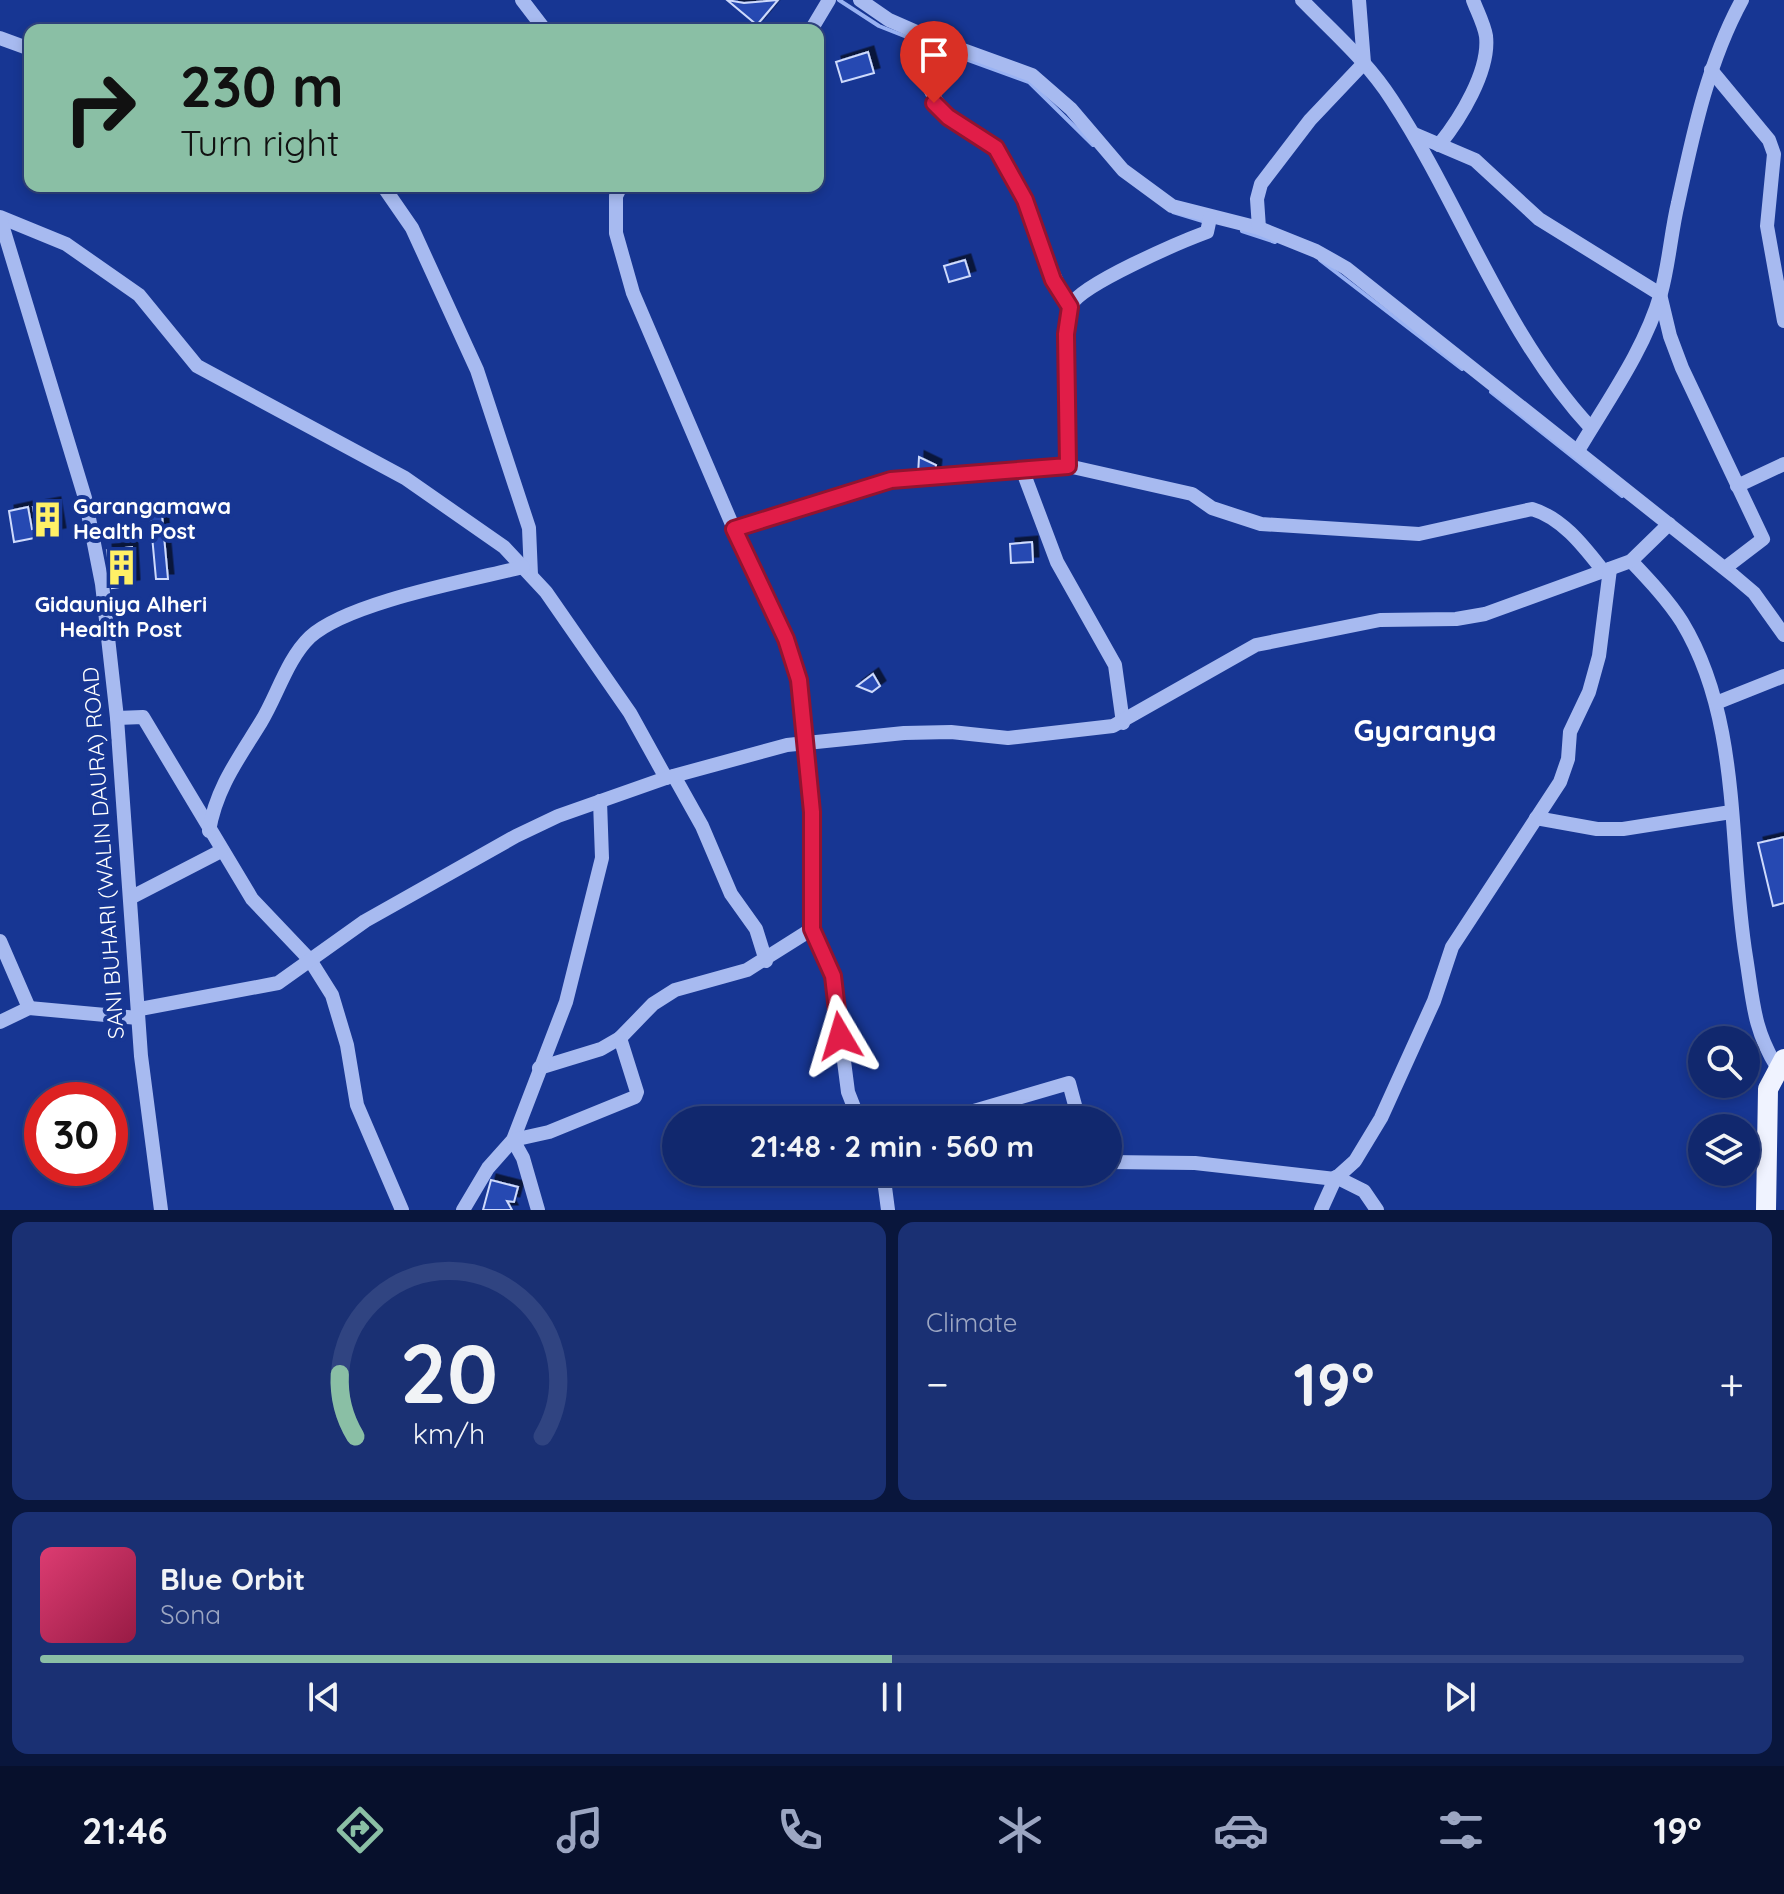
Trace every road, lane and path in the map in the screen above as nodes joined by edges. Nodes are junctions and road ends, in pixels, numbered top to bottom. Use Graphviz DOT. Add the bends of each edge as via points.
graph roads {
  1 [pos="522,0"];
  2 [pos="860,0"];
  3 [pos="1302,0"];
  4 [pos="1359,0"];
  5 [pos="1473,0"];
  6 [pos="1742,0"];
  7 [pos="827,6"];
  8 [pos="540,24"];
  9 [pos="815,24"];
  10 [pos="0,38"];
  11 [pos="930,38"];
  12 [pos="24,47"];
  13 [pos="1364,63"];
  14 [pos="1711,70"];
  15 [pos="1414,134"];
  16 [pos="1439,145"];
  17 [pos="387,192"];
  18 [pos="618,192"];
  19 [pos="0,218"];
  20 [pos="1208,225"];
  21 [pos="1259,228"];
  22 [pos="1660,294"];
  23 [pos="1070,307"];
  24 [pos="1784,321"];
  25 [pos="1591,428"];
  26 [pos="1579,449"];
  27 [pos="1784,464"];
  28 [pos="1068,466"];
  29 [pos="1022,469"];
  30 [pos="1737,486"];
  31 [pos="1669,524"];
  32 [pos="734,529"];
  33 [pos="1638,556"];
  34 [pos="1725,568"];
  35 [pos="1607,570"];
  36 [pos="527,571"];
  37 [pos="1784,635"];
  38 [pos="1784,676"];
  39 [pos="1716,703"];
  40 [pos="117,718"];
  41 [pos="1123,723"];
  42 [pos="806,743"];
  43 [pos="670,777"];
  44 [pos="600,801"];
  45 [pos="1731,812"];
  46 [pos="1536,818"];
  47 [pos="209,831"];
  48 [pos="221,851"];
  49 [pos="130,898"];
  50 [pos="812,929"];
  51 [pos="1,945"];
  52 [pos="310,960"];
  53 [pos="766,961"];
  54 [pos="29,1008"];
  55 [pos="139,1014"];
  56 [pos="0,1022"];
  57 [pos="620,1038"];
  58 [pos="1781,1063"];
  59 [pos="539,1068"];
  60 [pos="854,1106"];
  61 [pos="991,1106"];
  62 [pos="1075,1106"];
  63 [pos="513,1140"];
  64 [pos="1122,1162"];
  65 [pos="1335,1178"];
  66 [pos="885,1186"];
  67 [pos="161,1210"];
  68 [pos="402,1210"];
  69 [pos="463,1210"];
  70 [pos="538,1210"];
  71 [pos="888,1210"];
  72 [pos="1321,1210"];
  73 [pos="1377,1210"];
  74 [pos="1766,1210"];
  1 -- 8 [label="street"];
  2 -- 11 [label="street"];
  3 -- 13 [label="street"];
  4 -- 13 [label="street"];
  5 -- 16 [label="street" via="1486,37 1484,54 1471,97"];
  6 -- 14 [label="street"];
  7 -- 9 [label="street"];
  10 -- 12 [label="street"];
  11 -- 20 [label="street" via="1032,75 1071,109 1123,170"];
  11 -- 23 [label="street" via="919,61 934,103 996,148 1025,200 1053,280"];
  13 -- 15 [label="street"];
  13 -- 21 [label="street" via="1310,120 1261,184"];
  14 -- 22 [label="street"];
  14 -- 24 [label="street" via="1769,140 1774,154 1767,226"];
  15 -- 16 [label="street"];
  15 -- 25 [label="street" via="1483,269 1571,407"];
  16 -- 22 [label="street" via="1475,160 1539,219"];
  17 -- 36 [label="street" via="412,228 477,370 529,528"];
  18 -- 32 [label="street" via="616,233 633,293"];
  19 -- 36 [label="street" via="66,244 139,295 197,366 405,478 504,547"];
  19 -- 40 [label="street, SANI BUHARI (WALIN DAURA) ROAD" via="85,498 102,584"];
  20 -- 21 [label="street"];
  20 -- 23 [label="street" via="1104,280"];
  21 -- 26 [label="street" via="1346,268"];
  22 -- 25 [label="street" via="1625,373"];
  22 -- 30 [label="street" via="1682,368"];
  23 -- 28 [label="street"];
  25 -- 26 [label="street"];
  26 -- 31 [label="street"];
  27 -- 30 [label="street"];
  28 -- 29 [label="street"];
  28 -- 35 [label="street" via="1192,494 1212,508 1261,524 1419,534 1532,509 1577,538"];
  29 -- 32 [label="street" via="891,480"];
  29 -- 41 [label="street" via="1057,562 1115,665"];
  30 -- 34 [label="street" via="1763,539"];
  31 -- 33 [label="street"];
  31 -- 34 [label="street"];
  32 -- 42 [label="street" via="786,639 799,680"];
  33 -- 35 [label="street"];
  33 -- 39 [label="street" via="1682,622"];
  34 -- 37 [label="street" via="1754,593"];
  35 -- 41 [label="street" via="1485,614 1380,620 1256,645"];
  35 -- 46 [label="street" via="1599,656 1589,692 1570,732 1560,782"];
  36 -- 43 [label="street"];
  36 -- 47 [label="street" via="361,610 312,635 229,769"];
  38 -- 39 [label="street"];
  39 -- 45 [label="street"];
  40 -- 47 [label="street" via="143,717"];
  40 -- 49 [label="street, SANI BUHARI (WALIN DAURA) ROAD"];
  41 -- 42 [label="street" via="1008,738 904,733"];
  42 -- 43 [label="street"];
  42 -- 50 [label="street"];
  43 -- 44 [label="street"];
  43 -- 53 [label="street" via="702,826 731,894 756,929"];
  44 -- 52 [label="street" via="516,836 365,921"];
  44 -- 59 [label="street" via="602,858 566,1002"];
  45 -- 46 [label="street" via="1623,829"];
  45 -- 58 [label="street" via="1739,916 1757,1027 1760,1040"];
  46 -- 65 [label="street" via="1452,947 1434,1001 1381,1118 1355,1161"];
  47 -- 48 [label="street"];
  48 -- 49 [label="street"];
  48 -- 52 [label="street" via="252,899"];
  49 -- 55 [label="street, SANI BUHARI (WALIN DAURA) ROAD"];
  50 -- 53 [label="street"];
  50 -- 60 [label="street" via="833,976"];
  51 -- 54 [label="street"];
  52 -- 55 [label="street" via="278,983"];
  52 -- 68 [label="street" via="332,995 357,1105"];
  53 -- 57 [label="street" via="675,990"];
  54 -- 55 [label="street"];
  54 -- 56 [label="street"];
  55 -- 67 [label="street, SANI BUHARI (WALIN DAURA) ROAD"];
  57 -- 59 [label="street"];
  57 -- 63 [label="street" via="635,1097 549,1132"];
  58 -- 74 [label="main road" via="1768,1089"];
  59 -- 63 [label="street"];
  61 -- 62 [label="street" via="1069,1083"];
  63 -- 69 [label="street" via="488,1168"];
  63 -- 70 [label="street"];
  64 -- 65 [label="street" via="1195,1163"];
  65 -- 72 [label="street"];
  65 -- 73 [label="street" via="1364,1191"];
  66 -- 71 [label="street"];
}
